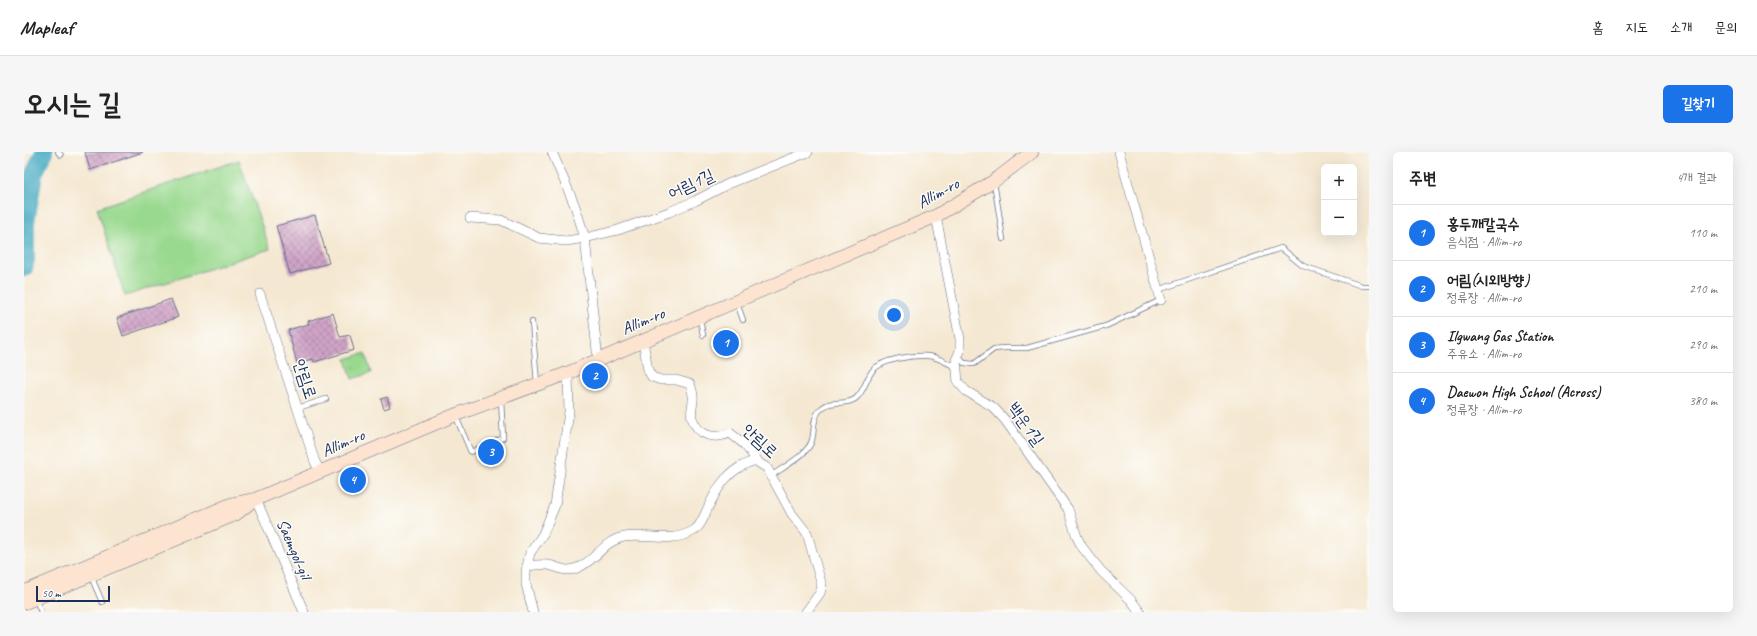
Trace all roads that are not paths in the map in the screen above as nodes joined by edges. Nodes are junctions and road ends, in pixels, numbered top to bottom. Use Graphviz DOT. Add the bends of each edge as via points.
graph roads {
  1 [pos="552,152"];
  2 [pos="808,152"];
  3 [pos="1032,152"];
  4 [pos="1119,152"];
  5 [pos="994,181"];
  6 [pos="936,216"];
  7 [pos="470,218"];
  8 [pos="585,238"];
  9 [pos="1003,239"];
  10 [pos="1369,286"];
  11 [pos="1158,290"];
  12 [pos="260,294"];
  13 [pos="1161,300"];
  14 [pos="737,302"];
  15 [pos="700,317"];
  16 [pos="743,320"];
  17 [pos="532,322"];
  18 [pos="703,335"];
  19 [pos="642,341"];
  20 [pos="958,356"];
  21 [pos="598,360"];
  22 [pos="956,367"];
  23 [pos="568,373"];
  24 [pos="537,383"];
  25 [pos="501,397"];
  26 [pos="326,399"];
  27 [pos="298,408"];
  28 [pos="455,415"];
  29 [pos="757,460"];
  30 [pos="321,473"];
  31 [pos="771,476"];
  32 [pos="256,499"];
  33 [pos="527,566"];
  34 [pos="91,574"];
  35 [pos="28,598"];
  36 [pos="102,602"];
  37 [pos="42,612"];
  38 [pos="304,612"];
  39 [pos="534,612"];
  40 [pos="806,612"];
  41 [pos="1140,612"];
  1 -- 8 [label="street" via="575,206"];
  2 -- 8 [label="street, 어림1길" via="728,184 669,212 618,230"];
  3 -- 5 [label="street, Allim-ro"];
  4 -- 11 [label="street"];
  5 -- 6 [label="street, Allim-ro"];
  5 -- 9 [label="lane"];
  6 -- 14 [label="street, Allim-ro"];
  6 -- 20 [label="street, 백운1길" via="960,339"];
  7 -- 8 [label="street, 어림1길" via="501,220 540,238 566,241"];
  8 -- 21 [label="street"];
  10 -- 11 [label="lane" via="1362,286 1303,266 1282,248"];
  11 -- 13 [label="street"];
  12 -- 27 [label="street, 안림로"];
  13 -- 20 [label="lane" via="1106,326 1027,348 994,349 974,364 964,363"];
  14 -- 15 [label="street, Allim-ro"];
  14 -- 16 [label="lane"];
  15 -- 18 [label="lane"];
  15 -- 19 [label="street, Allim-ro"];
  17 -- 24 [label="lane"];
  19 -- 21 [label="street, Allim-ro"];
  19 -- 29 [label="street, 안림로" via="652,377 690,384 693,396 692,418 697,427 712,437 730,433 735,435"];
  20 -- 22 [label="street, 백운1길"];
  21 -- 23 [label="street, Allim-ro"];
  22 -- 31 [label="lane" via="929,356 893,359 882,363 873,370 857,398 850,402 828,403 818,412 812,442 804,453"];
  22 -- 41 [label="street, 백운1길" via="958,382 966,391 993,407 1005,420 1068,509 1082,548"];
  23 -- 24 [label="street, Allim-ro"];
  23 -- 33 [label="street" via="568,412 555,505 544,534 530,553"];
  24 -- 25 [label="street, Allim-ro"];
  25 -- 28 [label="street, Allim-ro"];
  25 -- 28 [label="lane" via="503,438 471,452"];
  26 -- 27 [label="lane"];
  27 -- 30 [label="street, 안림로"];
  28 -- 30 [label="street, Allim-ro"];
  29 -- 31 [label="street, 안림로" via="767,468"];
  29 -- 33 [label="street" via="740,466 723,482 694,531 662,538 635,536 614,539 586,564 567,571 550,566"];
  30 -- 32 [label="street, Allim-ro"];
  31 -- 40 [label="street, 안림로" via="792,514 807,533 822,586"];
  32 -- 34 [label="street, Allim-ro" via="236,514"];
  32 -- 35 [label="street, Allim-ro" via="232,504"];
  32 -- 38 [label="street, Saemgol-gil"];
  33 -- 39 [label="street" via="526,584"];
  34 -- 35 [label="street, Allim-ro"];
  34 -- 36 [label="lane"];
  35 -- 37 [label="lane"];
}
